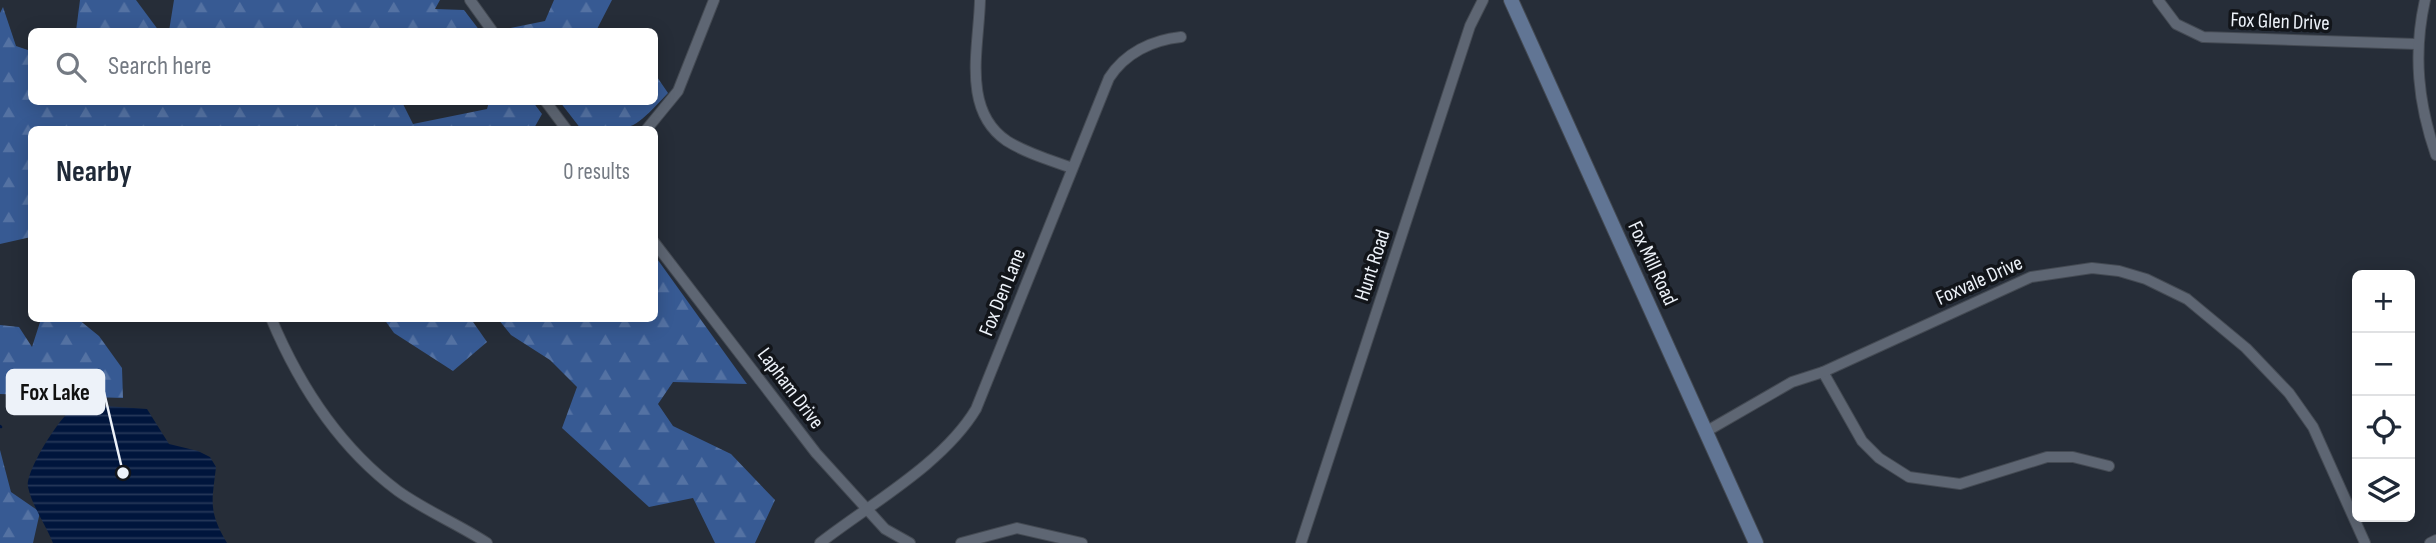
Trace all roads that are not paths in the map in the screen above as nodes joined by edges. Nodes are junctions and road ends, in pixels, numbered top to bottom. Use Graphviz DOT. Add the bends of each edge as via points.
graph roads {
  1 [pos="470,0"];
  2 [pos="714,0"];
  3 [pos="980,0"];
  4 [pos="1483,0"];
  5 [pos="1511,0"];
  6 [pos="2158,0"];
  7 [pos="2425,0"];
  8 [pos="490,28"];
  9 [pos="1181,37"];
  10 [pos="2416,44"];
  11 [pos="548,105"];
  12 [pos="564,126"];
  13 [pos="649,126"];
  14 [pos="2436,155"];
  15 [pos="1072,168"];
  16 [pos="658,247"];
  17 [pos="273,322"];
  18 [pos="1823,372"];
  19 [pos="1707,430"];
  20 [pos="2109,466"];
  21 [pos="865,509"];
  22 [pos="2436,540"];
  23 [pos="487,543"];
  24 [pos="820,543"];
  25 [pos="910,543"];
  26 [pos="961,543"];
  27 [pos="1082,543"];
  28 [pos="1301,543"];
  29 [pos="1756,543"];
  30 [pos="2365,543"];
  31 [pos="2430,543"];
  1 -- 8 [label="street"];
  2 -- 13 [label="street" via="678,91"];
  3 -- 15 [label="street" via="976,87 983,115 1014,145"];
  4 -- 28 [label="street, Hunt Road" via="1470,26"];
  5 -- 19 [label="main road, Fox Mill Road"];
  6 -- 10 [label="street, Fox Glen Drive" via="2176,24 2203,37"];
  7 -- 10 [label="street"];
  9 -- 15 [label="street, Fox Den Lane" via="1142,48 1114,70"];
  10 -- 14 [label="street" via="2424,110"];
  11 -- 12 [label="street"];
  15 -- 21 [label="street, Fox Den Lane" via="967,424 944,448"];
  16 -- 21 [label="street, Lapham Drive" via="816,453"];
  17 -- 23 [label="street" via="316,405 358,456 398,491"];
  18 -- 19 [label="street, Foxvale Drive" via="1792,382"];
  18 -- 20 [label="street" via="1862,441 1909,477 1960,484 2047,457 2073,457"];
  18 -- 30 [label="street, Foxvale Drive" via="2031,276 2092,268 2146,279 2187,299 2254,355 2289,393 2313,427"];
  19 -- 29 [label="main road, Fox Mill Road"];
  21 -- 24 [label="street, Fox Den Lane"];
  21 -- 25 [label="street, Lapham Drive" via="885,529"];
  22 -- 31 [label="street"];
  26 -- 27 [label="street" via="1017,528"];
}
